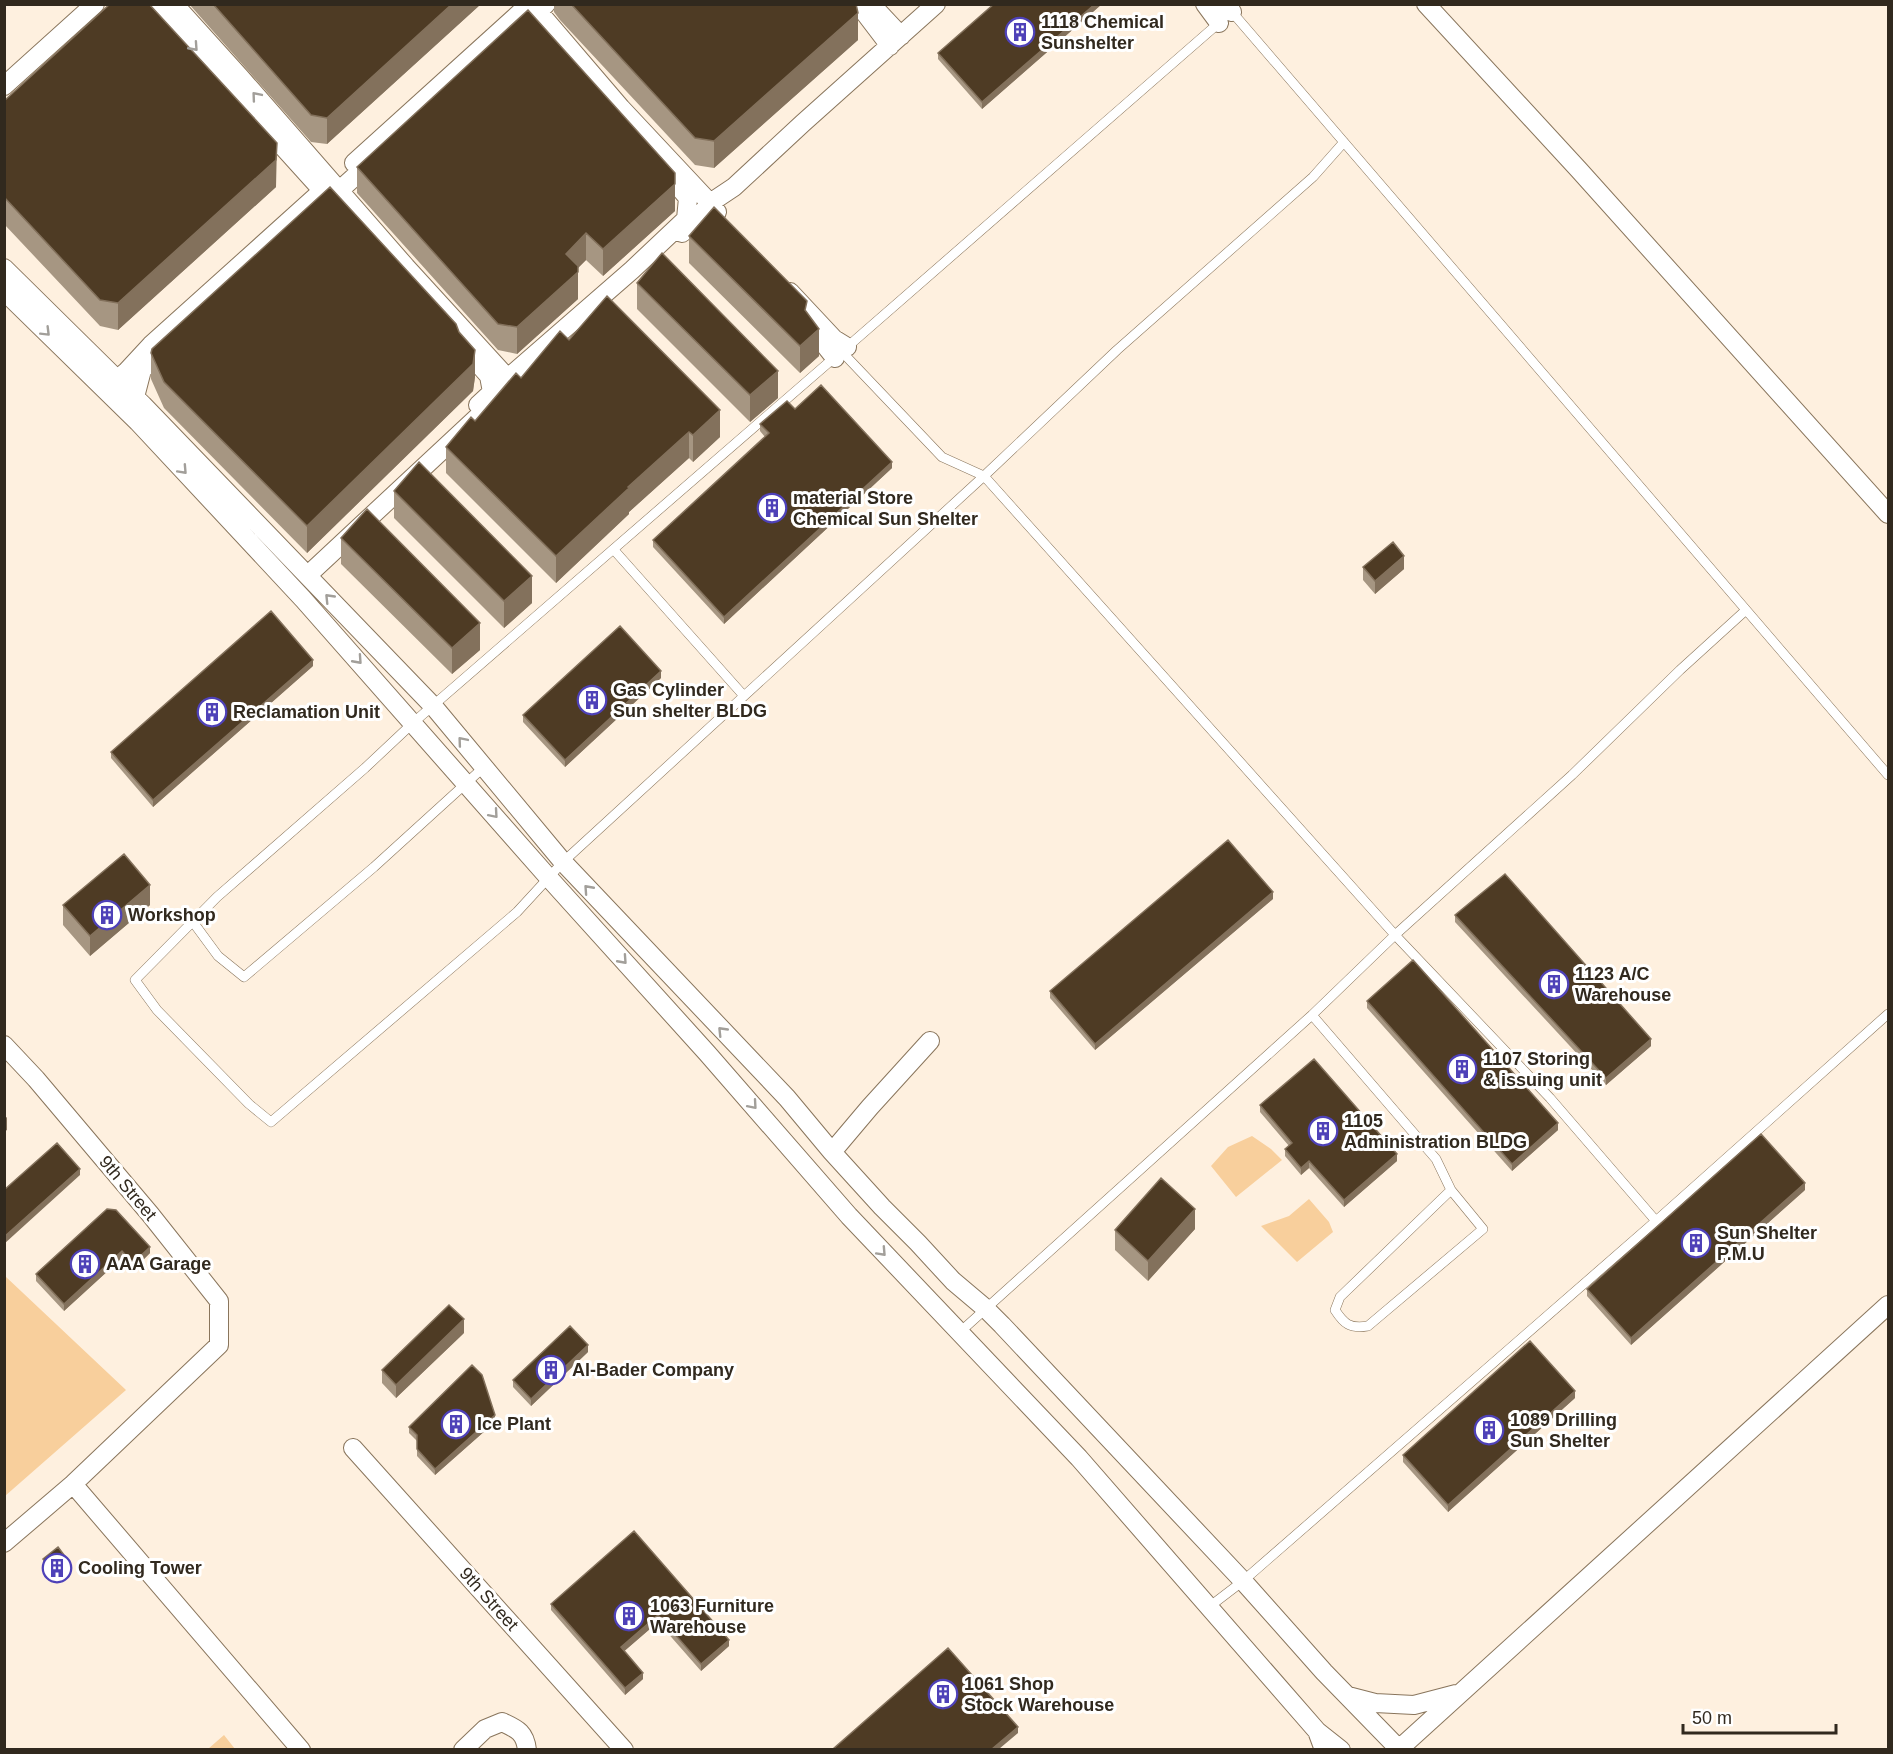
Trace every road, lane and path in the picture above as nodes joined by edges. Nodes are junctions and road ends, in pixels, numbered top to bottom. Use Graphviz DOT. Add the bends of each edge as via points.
graph roads {
  1 [pos="96,4"];
  2 [pos="113,4"];
  3 [pos="154,4"];
  4 [pos="174,4"];
  5 [pos="858,4"];
  6 [pos="872,4"];
  7 [pos="927,4"];
  8 [pos="936,4"];
  9 [pos="1204,4"];
  10 [pos="1426,4"];
  11 [pos="529,9"];
  12 [pos="1226,13"];
  13 [pos="893,38"];
  14 [pos="4,86"];
  15 [pos="4,102"];
  16 [pos="1344,142"];
  17 [pos="331,191"];
  18 [pos="701,207"];
  19 [pos="724,228"];
  20 [pos="4,268"];
  21 [pos="774,282"];
  22 [pos="4,291"];
  23 [pos="841,352"];
  24 [pos="510,381"];
  25 [pos="111,384"];
  26 [pos="492,392"];
  27 [pos="135,397"];
  28 [pos="984,476"];
  29 [pos="1888,514"];
  30 [pos="614,550"];
  31 [pos="304,572"];
  32 [pos="1746,610"];
  33 [pos="744,696"];
  34 [pos="434,707"];
  35 [pos="414,722"];
  36 [pos="484,767"];
  37 [pos="1888,775"];
  38 [pos="466,783"];
  39 [pos="563,862"];
  40 [pos="548,877"];
  41 [pos="193,922"];
  42 [pos="1395,935"];
  43 [pos="1888,1014"];
  44 [pos="1312,1015"];
  45 [pos="930,1041"];
  46 [pos="4,1045"];
  47 [pos="832,1152"];
  48 [pos="1451,1190"];
  49 [pos="1656,1221"];
  50 [pos="1888,1305"];
  51 [pos="985,1308"];
  52 [pos="960,1332"];
  53 [pos="353,1448"];
  54 [pos="73,1484"];
  55 [pos="4,1543"];
  56 [pos="1243,1581"];
  57 [pos="1209,1607"];
  58 [pos="1461,1693"];
  59 [pos="1347,1696"];
  60 [pos="1317,1731"];
  61 [pos="301,1749"];
  62 [pos="463,1749"];
  63 [pos="527,1749"];
  64 [pos="624,1749"];
  65 [pos="1324,1749"];
  66 [pos="1341,1749"];
  67 [pos="1399,1749"];
  1 -- 14 [label="street"];
  2 -- 15 [label="street"];
  3 -- 17 [label="street, one-way"];
  17 -- 4 [label="street, one-way" via="317,167"];
  5 -- 13 [label="street"];
  6 -- 13 [label="street"];
  7 -- 13 [label="street"];
  8 -- 13 [label="street"];
  9 -- 12 [label="street"];
  10 -- 29 [label="street"];
  11 -- 17 [label="street"];
  11 -- 18 [label="street" via="621,108"];
  11 -- 18 [label="street" via="548,40 688,198"];
  12 -- 16 [label="lane"];
  12 -- 23 [label="lane"];
  13 -- 18 [label="street" via="734,187"];
  16 -- 28 [label="lane" via="1313,177 1117,350"];
  16 -- 32 [label="lane"];
  17 -- 24 [label="street"];
  17 -- 25 [label="street" via="150,345"];
  17 -- 26 [label="street" via="489,376"];
  17 -- 27 [label="street" via="142,370"];
  18 -- 19 [label="street"];
  18 -- 24 [label="street" via="694,222"];
  20 -- 25 [label="street"];
  21 -- 23 [label="street" via="819,336"];
  22 -- 25 [label="street, one-way"];
  23 -- 28 [label="lane" via="942,457"];
  23 -- 30 [label="lane"];
  24 -- 26 [label="street"];
  24 -- 31 [label="street"];
  25 -- 27 [label="street"];
  25 -- 35 [label="street, one-way" via="138,422"];
  26 -- 31 [label="street"];
  27 -- 31 [label="street"];
  28 -- 33 [label="lane"];
  28 -- 42 [label="lane"];
  30 -- 33 [label="lane"];
  30 -- 34 [label="lane"];
  34 -- 31 [label="street, one-way"];
  32 -- 37 [label="lane"];
  32 -- 42 [label="lane"];
  33 -- 39 [label="lane"];
  34 -- 35 [label="lane"];
  36 -- 34 [label="street, one-way"];
  35 -- 38 [label="street"];
  35 -- 41 [label="lane"];
  36 -- 38 [label="lane"];
  36 -- 39 [label="street"];
  38 -- 40 [label="street, one-way"];
  38 -- 41 [label="lane" via="244,977 218,956"];
  39 -- 40 [label="lane"];
  47 -- 39 [label="street, one-way" via="787,1098"];
  40 -- 41 [label="lane" via="517,912 271,1122 157,1010 135,980"];
  40 -- 52 [label="street, one-way" via="849,1216"];
  42 -- 44 [label="lane"];
  42 -- 49 [label="lane" via="1550,1098"];
  43 -- 49 [label="lane"];
  44 -- 48 [label="lane" via="1436,1159"];
  44 -- 51 [label="lane"];
  45 -- 47 [label="street"];
  46 -- 54 [label="street, 9th Street" via="150,1214 219,1301 219,1345"];
  47 -- 51 [label="street" via="953,1281"];
  48 -- 48 [label="lane" via="1340,1297 1335,1310 1344,1323 1355,1328 1368,1326 1483,1229"];
  49 -- 56 [label="lane"];
  50 -- 58 [label="street"];
  51 -- 52 [label="lane"];
  51 -- 56 [label="street"];
  52 -- 57 [label="street" via="1079,1458"];
  53 -- 64 [label="street, 9th Street"];
  54 -- 55 [label="street"];
  54 -- 61 [label="street"];
  56 -- 57 [label="lane"];
  56 -- 59 [label="street"];
  57 -- 60 [label="street"];
  58 -- 59 [label="street" via="1414,1705 1375,1703"];
  58 -- 67 [label="street"];
  59 -- 67 [label="street"];
  60 -- 65 [label="street"];
  60 -- 66 [label="street"];
  62 -- 63 [label="street" via="485,1729 502,1722 526,1739"];
}
